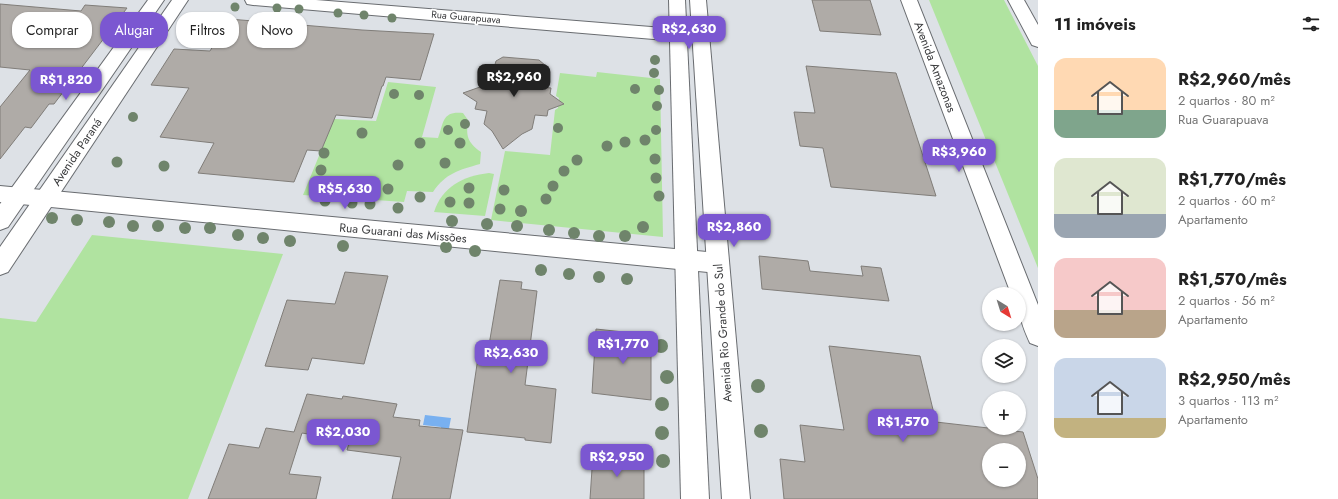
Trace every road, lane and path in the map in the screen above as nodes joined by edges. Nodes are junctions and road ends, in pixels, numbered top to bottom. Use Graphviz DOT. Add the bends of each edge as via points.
graph roads {
  1 [pos="156,0"];
  2 [pos="180,0"];
  3 [pos="253,0"];
  4 [pos="677,0"];
  5 [pos="698,0"];
  6 [pos="909,0"];
  7 [pos="1016,0"];
  8 [pos="678,35"];
  9 [pos="701,37"];
  10 [pos="1038,41"];
  11 [pos="9,195"];
  12 [pos="46,198"];
  13 [pos="0,221"];
  14 [pos="687,260"];
  15 [pos="718,263"];
  16 [pos="0,265"];
  17 [pos="1038,335"];
  18 [pos="695,499"];
  19 [pos="736,499"];
  1 -- 11 [label="main road, Avenida Paraná"];
  2 -- 12 [label="main road, Avenida Paraná"];
  3 -- 8 [label="main road, Rua Guarapuava"];
  4 -- 8 [label="main road"];
  5 -- 9 [label="main road, Avenida Rio Grande do Sul"];
  6 -- 17 [label="main road, Avenida Amazonas"];
  7 -- 10 [label="main road"];
  8 -- 9 [label="main road, Rua Guarapuava"];
  8 -- 14 [label="main road"];
  9 -- 15 [label="main road, Avenida Rio Grande do Sul"];
  11 -- 12 [label="main road, Rua Guarani das Missões"];
  11 -- 13 [label="main road, Avenida Paraná"];
  12 -- 14 [label="main road, Rua Guarani das Missões"];
  12 -- 16 [label="main road, Avenida Paraná"];
  14 -- 15 [label="main road, Rua Guarani das Missões"];
  14 -- 18 [label="main road"];
  15 -- 19 [label="main road, Avenida Rio Grande do Sul"];
}
